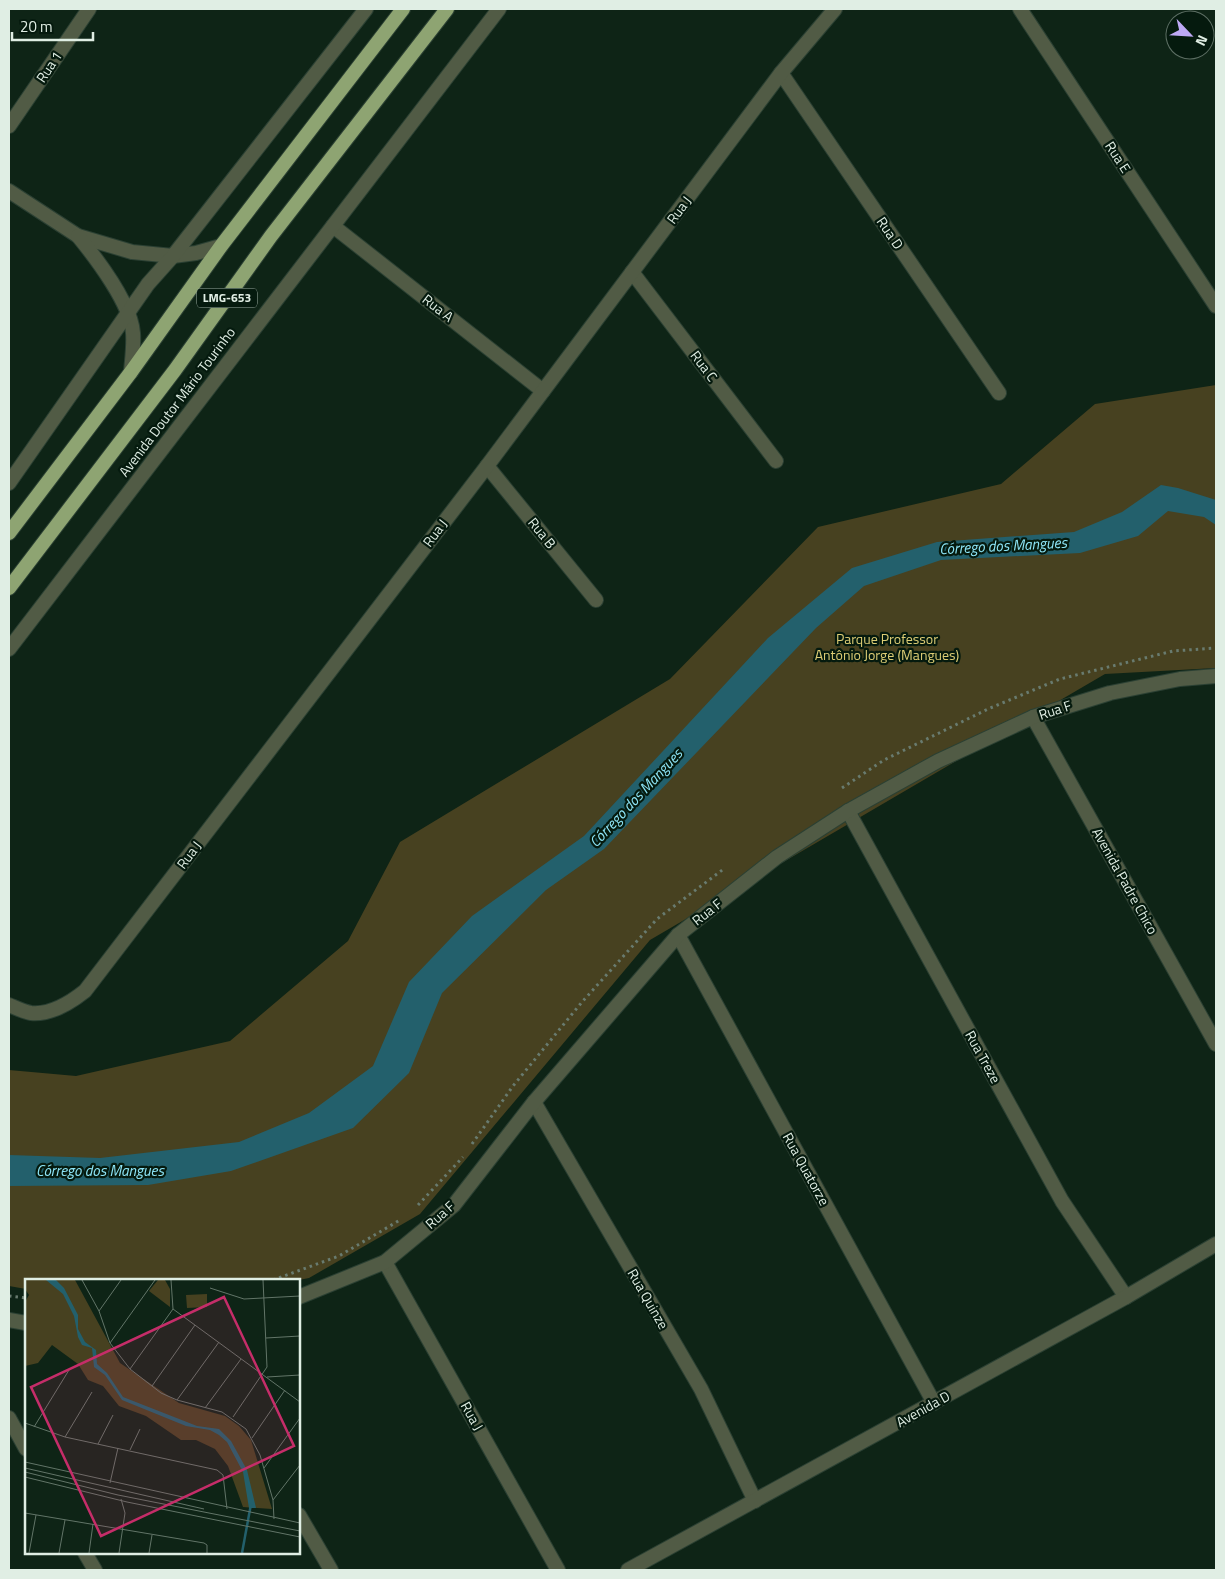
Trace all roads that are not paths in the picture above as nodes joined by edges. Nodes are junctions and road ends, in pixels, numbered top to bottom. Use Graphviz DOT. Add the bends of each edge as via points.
graph roads {
  1 [pos="89,9"];
  2 [pos="366,9"];
  3 [pos="403,9"];
  4 [pos="447,9"];
  5 [pos="499,9"];
  6 [pos="836,9"];
  7 [pos="1020,9"];
  8 [pos="781,73"];
  9 [pos="9,126"];
  10 [pos="9,191"];
  11 [pos="333,226"];
  12 [pos="78,236"];
  13 [pos="221,246"];
  14 [pos="173,256"];
  15 [pos="632,272"];
  16 [pos="1216,306"];
  17 [pos="127,312"];
  18 [pos="131,372"];
  19 [pos="544,391"];
  20 [pos="999,393"];
  21 [pos="776,460"];
  22 [pos="487,466"];
  23 [pos="9,483"];
  24 [pos="9,533"];
  25 [pos="9,588"];
  26 [pos="596,600"];
  27 [pos="9,649"];
  28 [pos="1216,676"];
  29 [pos="1034,718"];
  30 [pos="848,811"];
  31 [pos="678,935"];
  32 [pos="9,1005"];
  33 [pos="1216,1044"];
  34 [pos="534,1102"];
  35 [pos="1216,1244"];
  36 [pos="385,1262"];
  37 [pos="300,1297"];
  38 [pos="1126,1297"];
  39 [pos="9,1320"];
  40 [pos="25,1323"];
  41 [pos="934,1403"];
  42 [pos="9,1418"];
  43 [pos="25,1447"];
  44 [pos="755,1501"];
  45 [pos="300,1517"];
  46 [pos="86,1554"];
  47 [pos="95,1570"];
  48 [pos="331,1570"];
  49 [pos="558,1570"];
  50 [pos="628,1570"];
  1 -- 9 [label="street, Rua 1"];
  2 -- 14 [label="street"];
  3 -- 13 [label="highway, LMG-653"];
  4 -- 25 [label="highway, Avenida Doutor Mário Tourinho / LMG-653" via="271,236"];
  5 -- 11 [label="street, Avenida Doutor Mário Tourinho"];
  6 -- 8 [label="street, Rua J"];
  7 -- 16 [label="street, Rua E"];
  8 -- 15 [label="street, Rua J"];
  8 -- 20 [label="street, Rua D"];
  10 -- 12 [label="street"];
  11 -- 19 [label="street, Rua A"];
  11 -- 27 [label="street, Avenida Doutor Mário Tourinho"];
  12 -- 14 [label="street" via="132,252"];
  12 -- 17 [label="street" via="103,268"];
  13 -- 14 [label="street"];
  13 -- 18 [label="highway, LMG-653"];
  14 -- 17 [label="street"];
  15 -- 19 [label="street, Rua J"];
  15 -- 21 [label="street, Rua C"];
  17 -- 18 [label="street" via="133,332"];
  17 -- 23 [label="street"];
  18 -- 24 [label="highway, LMG-653"];
  19 -- 22 [label="street, Rua J"];
  22 -- 26 [label="street, Rua B"];
  22 -- 32 [label="street, Rua J" via="85,991 68,1004 51,1010 31,1013"];
  28 -- 29 [label="street, Rua F" via="1180,679 1110,693"];
  29 -- 30 [label="street, Rua F" via="938,761"];
  29 -- 33 [label="street, Avenida Padre Chico"];
  30 -- 31 [label="street, Rua F" via="777,857"];
  30 -- 38 [label="street, Rua Treze" via="1062,1201"];
  31 -- 34 [label="street, Rua F"];
  31 -- 41 [label="street, Rua Quatorze"];
  34 -- 36 [label="street, Rua F" via="454,1205"];
  34 -- 44 [label="street, Rua Quinze" via="701,1389"];
  35 -- 38 [label="street, Avenida D"];
  36 -- 37 [label="street, Rua F"];
  36 -- 49 [label="street, Rua J"];
  38 -- 41 [label="street, Avenida D"];
  39 -- 40 [label="street"];
  41 -- 44 [label="street, Avenida D"];
  42 -- 43 [label="street"];
  44 -- 50 [label="street, Avenida D"];
  45 -- 48 [label="street"];
  46 -- 47 [label="street"];
}
